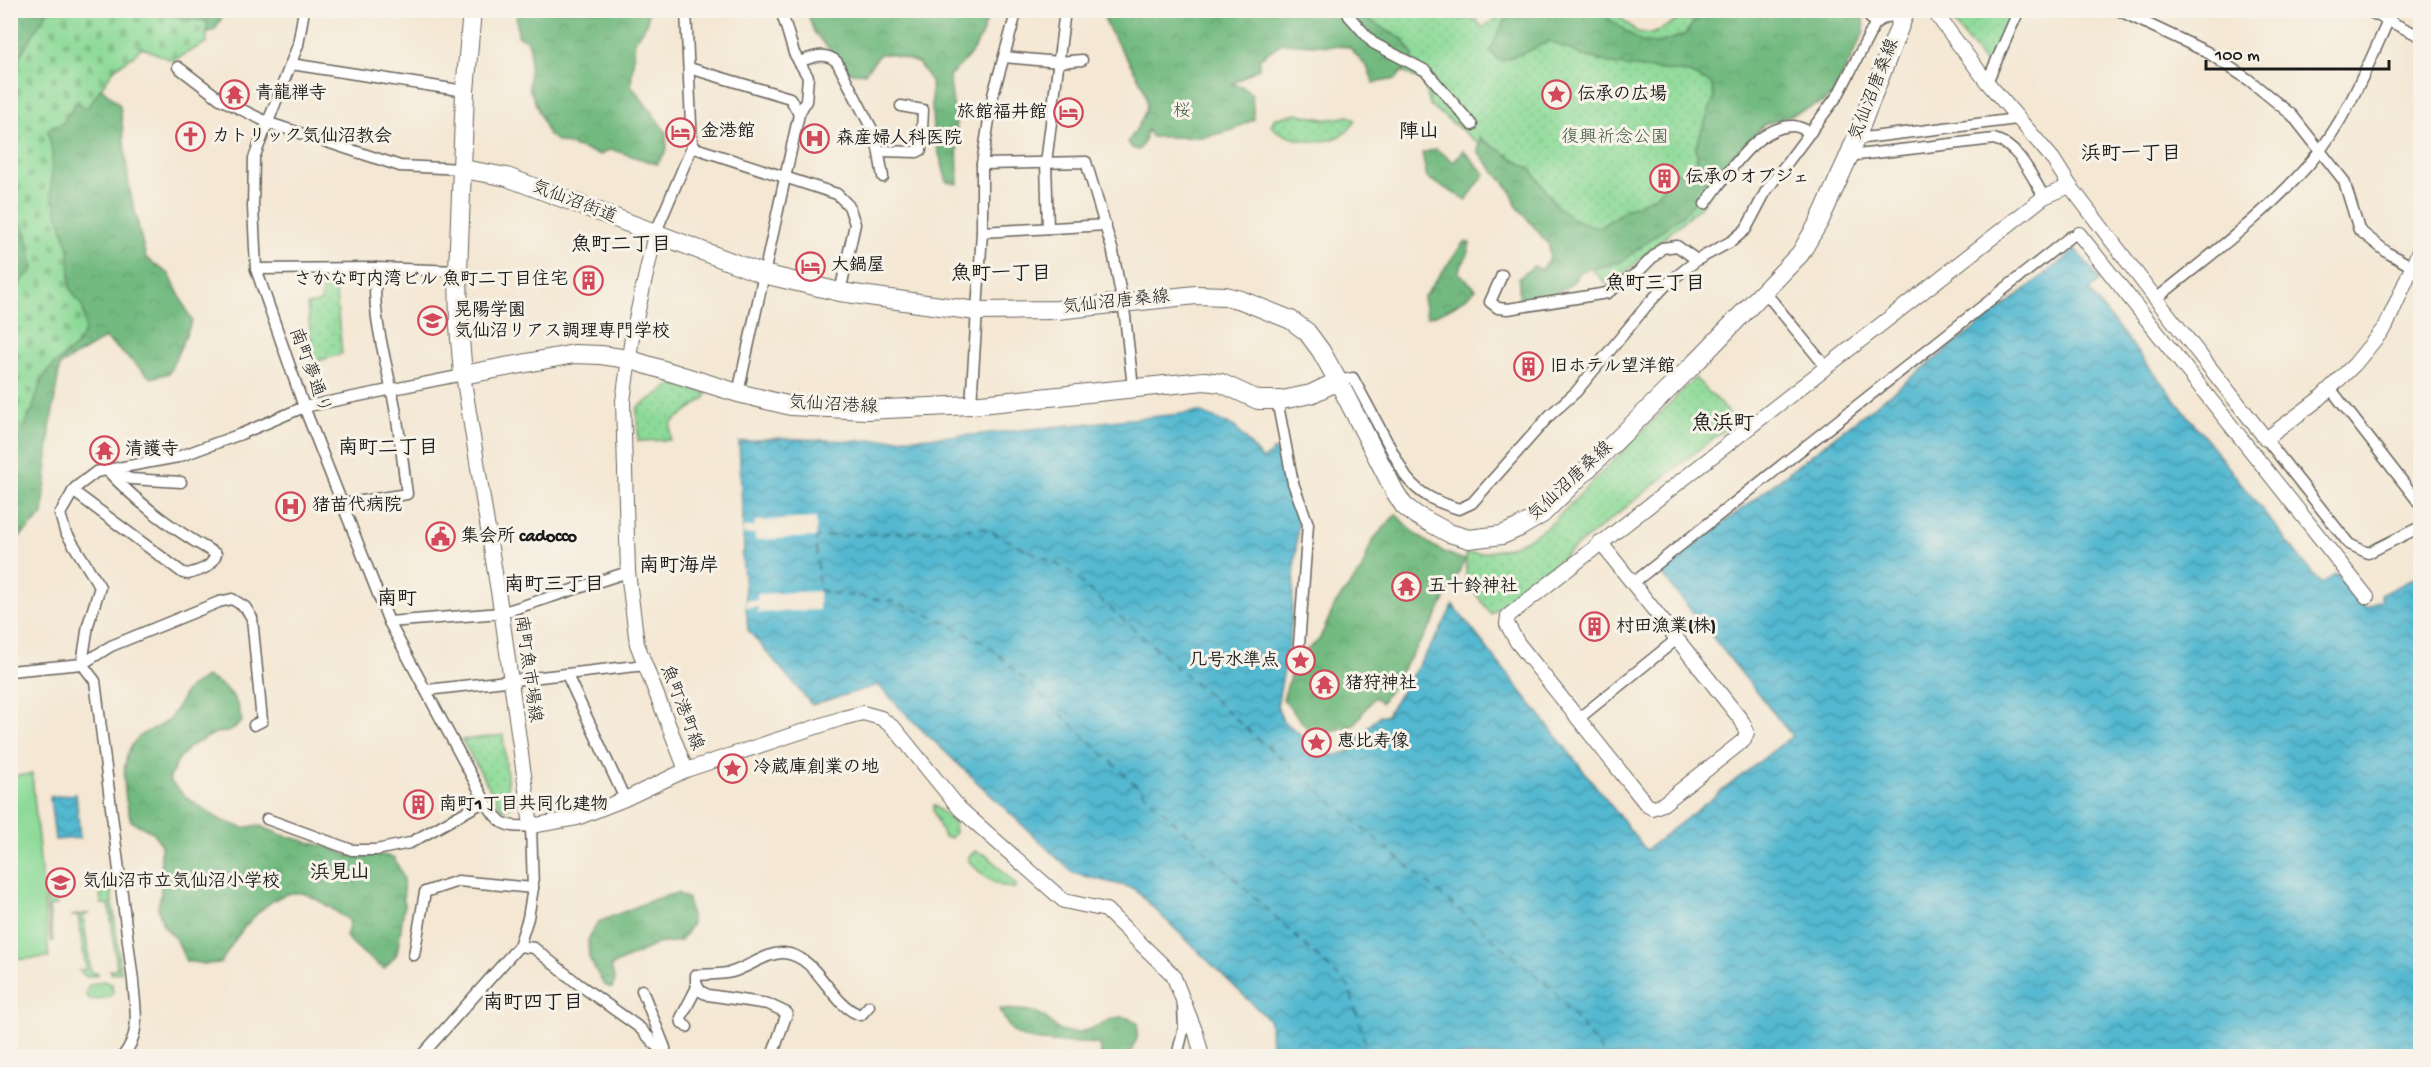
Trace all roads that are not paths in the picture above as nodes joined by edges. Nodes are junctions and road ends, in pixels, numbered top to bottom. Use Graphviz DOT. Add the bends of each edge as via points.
graph roads {
  1 [pos="304,10"];
  2 [pos="472,10"];
  3 [pos="686,10"];
  4 [pos="782,10"];
  5 [pos="1017,10"];
  6 [pos="1065,10"];
  7 [pos="1347,10"];
  8 [pos="1864,10"];
  9 [pos="1933,10"];
  10 [pos="2019,10"];
  11 [pos="2118,10"];
  12 [pos="2366,10"];
  13 [pos="2393,10"];
  14 [pos="1905,13"];
  15 [pos="2388,21"];
  16 [pos="1875,24"];
  17 [pos="2421,36"];
  18 [pos="1004,57"];
  19 [pos="1082,60"];
  20 [pos="799,62"];
  21 [pos="1059,62"];
  22 [pos="291,64"];
  23 [pos="178,67"];
  24 [pos="689,68"];
  25 [pos="1987,82"];
  26 [pos="465,91"];
  27 [pos="902,106"];
  28 [pos="799,114"];
  29 [pos="2017,119"];
  30 [pos="269,123"];
  31 [pos="1472,125"];
  32 [pos="1810,132"];
  33 [pos="1856,139"];
  34 [pos="692,147"];
  35 [pos="2319,150"];
  36 [pos="880,151"];
  37 [pos="1849,156"];
  38 [pos="1046,163"];
  39 [pos="982,164"];
  40 [pos="463,169"];
  41 [pos="883,177"];
  42 [pos="784,178"];
  43 [pos="2070,186"];
  44 [pos="2044,196"];
  45 [pos="1705,204"];
  46 [pos="1106,225"];
  47 [pos="1048,228"];
  48 [pos="982,232"];
  49 [pos="655,234"];
  50 [pos="2079,234"];
  51 [pos="2421,249"];
  52 [pos="1697,260"];
  53 [pos="376,268"];
  54 [pos="256,269"];
  55 [pos="2416,269"];
  56 [pos="458,271"];
  57 [pos="763,274"];
  58 [pos="1502,275"];
  59 [pos="1764,291"];
  60 [pos="840,292"];
  61 [pos="2156,299"];
  62 [pos="1124,303"];
  63 [pos="976,311"];
  64 [pos="628,359"];
  65 [pos="1826,367"];
  66 [pos="463,375"];
  67 [pos="1338,381"];
  68 [pos="1133,387"];
  69 [pos="2330,388"];
  70 [pos="392,389"];
  71 [pos="738,393"];
  72 [pos="1277,400"];
  73 [pos="971,405"];
  74 [pos="304,406"];
  75 [pos="2266,440"];
  76 [pos="106,469"];
  77 [pos="181,482"];
  78 [pos="73,491"];
  79 [pos="343,504"];
  80 [pos="2421,504"];
  81 [pos="2421,527"];
  82 [pos="1600,542"];
  83 [pos="628,572"];
  84 [pos="1633,583"];
  85 [pos="2367,597"];
  86 [pos="501,613"];
  87 [pos="389,622"];
  88 [pos="1677,639"];
  89 [pos="1299,645"];
  90 [pos="82,664"];
  91 [pos="645,665"];
  92 [pos="10,671"];
  93 [pos="567,675"];
  94 [pos="510,681"];
  95 [pos="427,690"];
  96 [pos="1578,719"];
  97 [pos="254,725"];
  98 [pos="686,770"];
  99 [pos="626,799"];
  100 [pos="485,801"];
  101 [pos="267,819"];
  102 [pos="531,826"];
  103 [pos="533,888"];
  104 [pos="519,946"];
  105 [pos="414,955"];
  106 [pos="698,987"];
  107 [pos="642,990"];
  108 [pos="1182,995"];
  109 [pos="869,1006"];
  110 [pos="687,1027"];
  111 [pos="123,1056"];
  112 [pos="422,1056"];
  113 [pos="665,1056"];
  114 [pos="772,1056"];
  115 [pos="1177,1056"];
  116 [pos="1202,1056"];
  1 -- 22 [label="street, 南町夢通り"];
  2 -- 26 [label="main road"];
  3 -- 24 [label="street"];
  4 -- 20 [label="street"];
  5 -- 18 [label="street"];
  6 -- 21 [label="street"];
  7 -- 31 [label="street" via="1373,43 1426,71"];
  8 -- 16 [label="street"];
  9 -- 25 [label="street"];
  10 -- 25 [label="street"];
  11 -- 35 [label="street" via="2206,52 2249,80 2292,115"];
  12 -- 15 [label="street"];
  13 -- 15 [label="street"];
  14 -- 16 [label="street" via="1885,17"];
  14 -- 33 [label="main road, 気仙沼唐桑線"];
  15 -- 17 [label="street"];
  15 -- 35 [label="street" via="2352,101"];
  16 -- 32 [label="street" via="1838,95"];
  18 -- 21 [label="street"];
  18 -- 39 [label="street" via="993,95"];
  19 -- 21 [label="street"];
  20 -- 28 [label="street" via="808,77 806,101"];
  20 -- 36 [label="street" via="821,55 837,62 867,116"];
  21 -- 38 [label="street"];
  22 -- 26 [label="street"];
  22 -- 30 [label="street, 南町夢通り"];
  23 -- 30 [label="street" via="220,99"];
  24 -- 28 [label="street" via="789,98"];
  24 -- 34 [label="street"];
  25 -- 29 [label="street"];
  26 -- 40 [label="main road"];
  27 -- 36 [label="street" via="923,110 921,150"];
  28 -- 42 [label="street"];
  29 -- 33 [label="street"];
  29 -- 43 [label="street" via="2053,159"];
  30 -- 40 [label="street" via="400,166"];
  30 -- 54 [label="street, 南町夢通り" via="254,158"];
  32 -- 45 [label="street" via="1794,126 1764,136 1746,151"];
  32 -- 52 [label="street" via="1766,191 1746,230"];
  33 -- 37 [label="main road, 気仙沼唐桑線"];
  34 -- 42 [label="street"];
  34 -- 49 [label="street"];
  35 -- 55 [label="street" via="2344,181 2359,230"];
  35 -- 61 [label="street" via="2246,226"];
  36 -- 41 [label="street"];
  37 -- 44 [label="street" via="1994,139 2015,150"];
  37 -- 59 [label="main road, 気仙沼唐桑線" via="1800,254"];
  38 -- 39 [label="street"];
  38 -- 46 [label="street" via="1086,162"];
  38 -- 47 [label="street"];
  39 -- 48 [label="street"];
  40 -- 49 [label="main road, 気仙沼街道" via="507,177"];
  40 -- 56 [label="main road"];
  42 -- 57 [label="street"];
  42 -- 60 [label="street" via="837,194 849,206 855,224"];
  43 -- 44 [label="street"];
  43 -- 61 [label="street"];
  44 -- 65 [label="street"];
  46 -- 47 [label="street"];
  46 -- 62 [label="street"];
  47 -- 48 [label="street"];
  48 -- 63 [label="street"];
  49 -- 57 [label="main road, 気仙沼街道"];
  49 -- 64 [label="street, 魚町港町線"];
  50 -- 84 [label="street" via="2070,237"];
  50 -- 85 [label="street"];
  51 -- 55 [label="street"];
  52 -- 58 [label="street" via="1677,246 1662,248 1637,273 1607,293 1508,309 1490,302"];
  52 -- 67 [label="street" via="1648,304 1576,392 1550,415 1472,503 1460,509 1433,501 1416,490 1353,378"];
  53 -- 54 [label="street"];
  53 -- 56 [label="street"];
  53 -- 70 [label="street" via="376,321"];
  54 -- 74 [label="street, 南町夢通り"];
  55 -- 69 [label="street" via="2386,326"];
  56 -- 66 [label="main road"];
  57 -- 60 [label="main road, 気仙沼街道"];
  57 -- 71 [label="street"];
  59 -- 65 [label="street"];
  59 -- 67 [label="main road, 気仙沼唐桑線" via="1542,514 1502,535 1469,539 1449,533 1404,506"];
  60 -- 63 [label="main road, 気仙沼街道"];
  61 -- 75 [label="street"];
  62 -- 63 [label="main road, 気仙沼唐桑線" via="1057,310"];
  62 -- 67 [label="main road, 気仙沼唐桑線" via="1196,295 1241,300 1291,320 1307,332"];
  62 -- 68 [label="street"];
  63 -- 73 [label="street"];
  64 -- 66 [label="main road, 気仙沼港線" via="574,354"];
  64 -- 71 [label="main road, 気仙沼港線"];
  64 -- 83 [label="street, 魚町港町線" via="623,402"];
  65 -- 82 [label="street"];
  66 -- 70 [label="street"];
  66 -- 86 [label="street, 南町魚市場線"];
  67 -- 72 [label="main road, 気仙沼港線" via="1311,394"];
  68 -- 72 [label="main road, 気仙沼港線" via="1204,381 1221,383 1258,400"];
  68 -- 73 [label="main road, 気仙沼港線"];
  69 -- 75 [label="street"];
  69 -- 80 [label="street"];
  70 -- 74 [label="street"];
  70 -- 79 [label="street" via="407,494"];
  71 -- 73 [label="main road, 気仙沼港線" via="791,406 845,409"];
  72 -- 89 [label="street" via="1293,483 1308,524"];
  74 -- 76 [label="street" via="178,457"];
  74 -- 79 [label="street, 南町夢通り"];
  75 -- 81 [label="street" via="2349,544 2368,553"];
  76 -- 77 [label="street" via="131,479"];
  76 -- 78 [label="street" via="96,472"];
  76 -- 78 [label="street" via="127,492 182,535 216,554 214,560 208,566 183,573"];
  78 -- 90 [label="street" via="60,514 100,587 87,625"];
  79 -- 87 [label="street, 南町夢通り"];
  82 -- 84 [label="street"];
  82 -- 96 [label="street" via="1508,616 1507,624"];
  83 -- 86 [label="street"];
  83 -- 91 [label="street, 魚町港町線" via="637,644"];
  84 -- 88 [label="street"];
  86 -- 87 [label="street"];
  86 -- 94 [label="street, 南町魚市場線"];
  87 -- 95 [label="street, 南町夢通り"];
  88 -- 96 [label="street"];
  88 -- 96 [label="street" via="1742,721 1747,732 1744,740 1663,804 1652,808"];
  90 -- 92 [label="street"];
  90 -- 97 [label="street" via="111,646 232,599 252,618 262,721"];
  90 -- 111 [label="street" via="95,681 133,981 137,1027 132,1045"];
  91 -- 93 [label="street"];
  91 -- 98 [label="street, 魚町港町線"];
  93 -- 94 [label="street"];
  93 -- 99 [label="street"];
  94 -- 95 [label="street"];
  94 -- 102 [label="street, 南町魚市場線"];
  95 -- 100 [label="street, 南町夢通り"];
  98 -- 99 [label="street"];
  98 -- 108 [label="street, 魚町港町線" via="843,718 863,713 881,718 895,729 960,809 1064,901 1106,910 1173,975"];
  99 -- 102 [label="street" via="577,818"];
  100 -- 101 [label="street" via="410,843 376,850 352,850"];
  100 -- 102 [label="street, 南町夢通り" via="497,820 509,827"];
  102 -- 103 [label="street"];
  103 -- 104 [label="street"];
  103 -- 105 [label="street" via="458,881 425,892"];
  104 -- 112 [label="street"];
  104 -- 113 [label="street" via="534,948 640,1028"];
  106 -- 109 [label="street" via="696,975 733,971 780,953 794,954 812,968 850,1011 861,1015"];
  106 -- 110 [label="street" via="681,1018"];
  106 -- 114 [label="street" via="708,995 768,1004 787,1013"];
  107 -- 113 [label="street" via="666,1048"];
  108 -- 115 [label="street" via="1184,1027"];
  108 -- 116 [label="street"];
}
